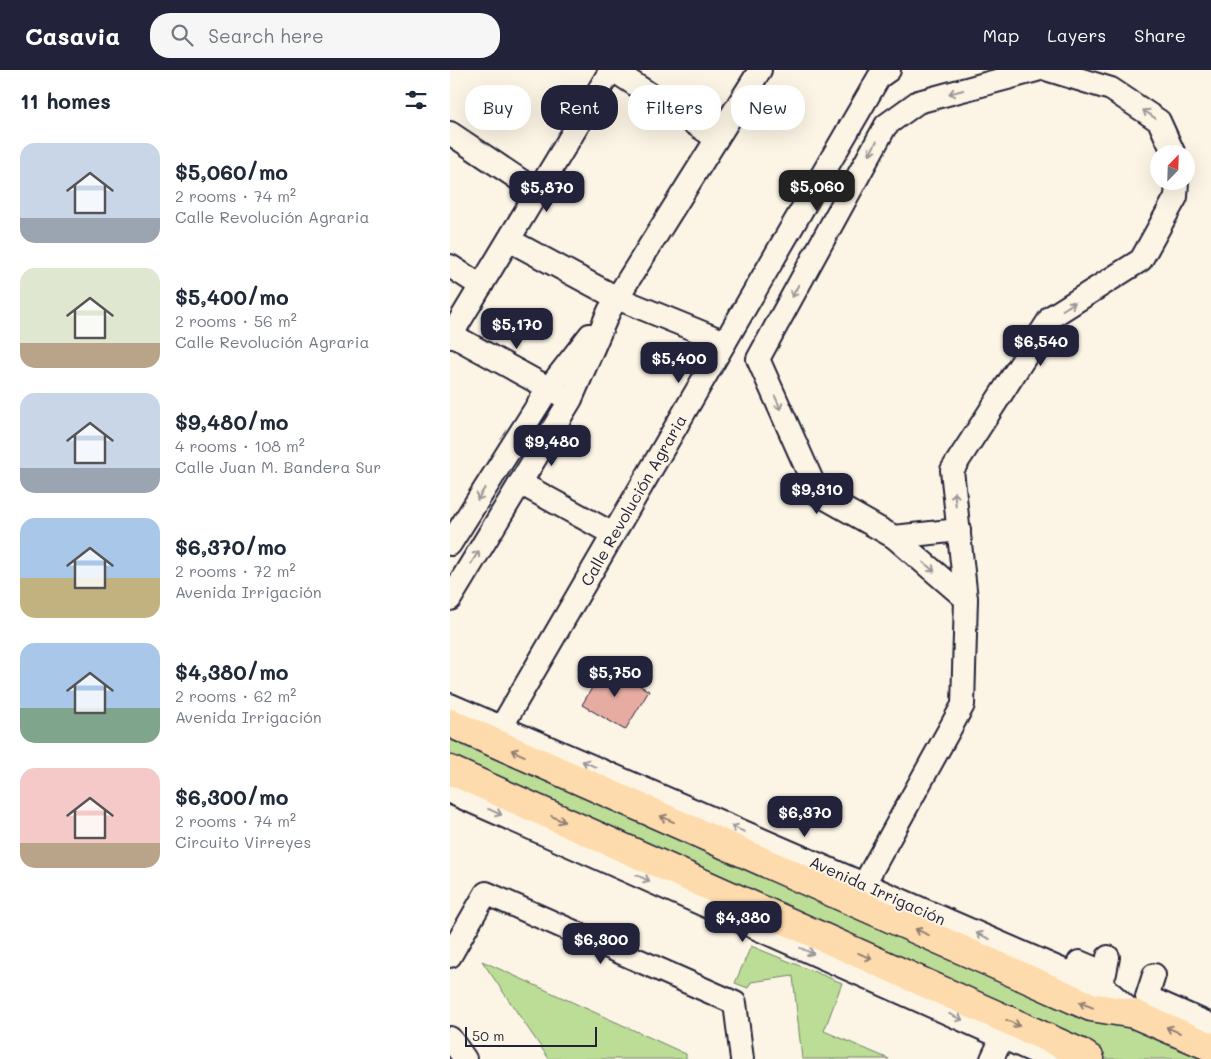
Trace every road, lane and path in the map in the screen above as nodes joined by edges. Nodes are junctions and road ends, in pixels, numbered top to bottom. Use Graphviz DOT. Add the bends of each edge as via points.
graph roads {
  1 [pos="612,70"];
  2 [pos="760,70"];
  3 [pos="1037,70"];
  4 [pos="1049,70"];
  5 [pos="879,72"];
  6 [pos="450,133"];
  7 [pos="716,138"];
  8 [pos="1170,145"];
  9 [pos="1176,190"];
  10 [pos="538,192"];
  11 [pos="509,240"];
  12 [pos="450,266"];
  13 [pos="481,286"];
  14 [pos="613,304"];
  15 [pos="450,335"];
  16 [pos="725,342"];
  17 [pos="548,389"];
  18 [pos="571,399"];
  19 [pos="520,483"];
  20 [pos="959,530"];
  21 [pos="614,534"];
  22 [pos="894,537"];
  23 [pos="450,544"];
  24 [pos="450,599"];
  25 [pos="966,599"];
  26 [pos="450,704"];
  27 [pos="450,723"];
  28 [pos="502,726"];
  29 [pos="450,770"];
  30 [pos="450,792"];
  31 [pos="868,877"];
  32 [pos="450,956"];
  33 [pos="1108,957"];
  34 [pos="1211,1012"];
  35 [pos="1134,1014"];
  36 [pos="1211,1025"];
  37 [pos="450,1038"];
  38 [pos="1211,1047"];
  39 [pos="1012,1048"];
  40 [pos="465,1059"];
  41 [pos="742,1059"];
  42 [pos="992,1059"];
  43 [pos="1051,1059"];
  44 [pos="1090,1059"];
  1 -- 7 [label="street"];
  1 -- 10 [label="street"];
  2 -- 7 [label="street"];
  3 -- 22 [label="street, one-way" via="918,102 886,125 758,359 818,494"];
  8 -- 4 [label="street, one-way" via="1159,121 1111,89"];
  5 -- 16 [label="street, Calle Revolución Agraria"];
  6 -- 10 [label="street"];
  7 -- 14 [label="street"];
  20 -- 9 [label="street, one-way" via="952,470 1051,317 1141,260 1176,197"];
  10 -- 11 [label="street"];
  11 -- 13 [label="street"];
  11 -- 14 [label="street"];
  12 -- 13 [label="street"];
  13 -- 15 [label="street"];
  14 -- 16 [label="street"];
  14 -- 17 [label="street"];
  14 -- 18 [label="street"];
  15 -- 17 [label="street"];
  16 -- 21 [label="street, Calle Revolución Agraria"];
  17 -- 18 [label="street"];
  17 -- 23 [label="street, one-way"];
  18 -- 19 [label="street"];
  19 -- 21 [label="street"];
  24 -- 19 [label="street, one-way"];
  20 -- 22 [label="street"];
  20 -- 25 [label="street"];
  21 -- 28 [label="street, Calle Revolución Agraria"];
  22 -- 25 [label="street, one-way"];
  25 -- 31 [label="street" via="963,705"];
  26 -- 28 [label="street, Avenida Irrigación"];
  35 -- 27 [label="main road, Avenida Irrigación, one-way" via="1091,1007"];
  31 -- 28 [label="street, Avenida Irrigación, one-way"];
  29 -- 44 [label="main road, one-way"];
  30 -- 39 [label="street, one-way"];
  31 -- 33 [label="street" via="1105,973"];
  35 -- 31 [label="street, Avenida Irrigación, one-way" via="1106,989"];
  32 -- 41 [label="street" via="486,893 735,1004"];
  34 -- 36 [label="street" via="1161,988"];
  38 -- 35 [label="main road, Avenida Irrigación, one-way"];
  37 -- 40 [label="street"];
  39 -- 42 [label="street"];
  39 -- 43 [label="street"];
}
